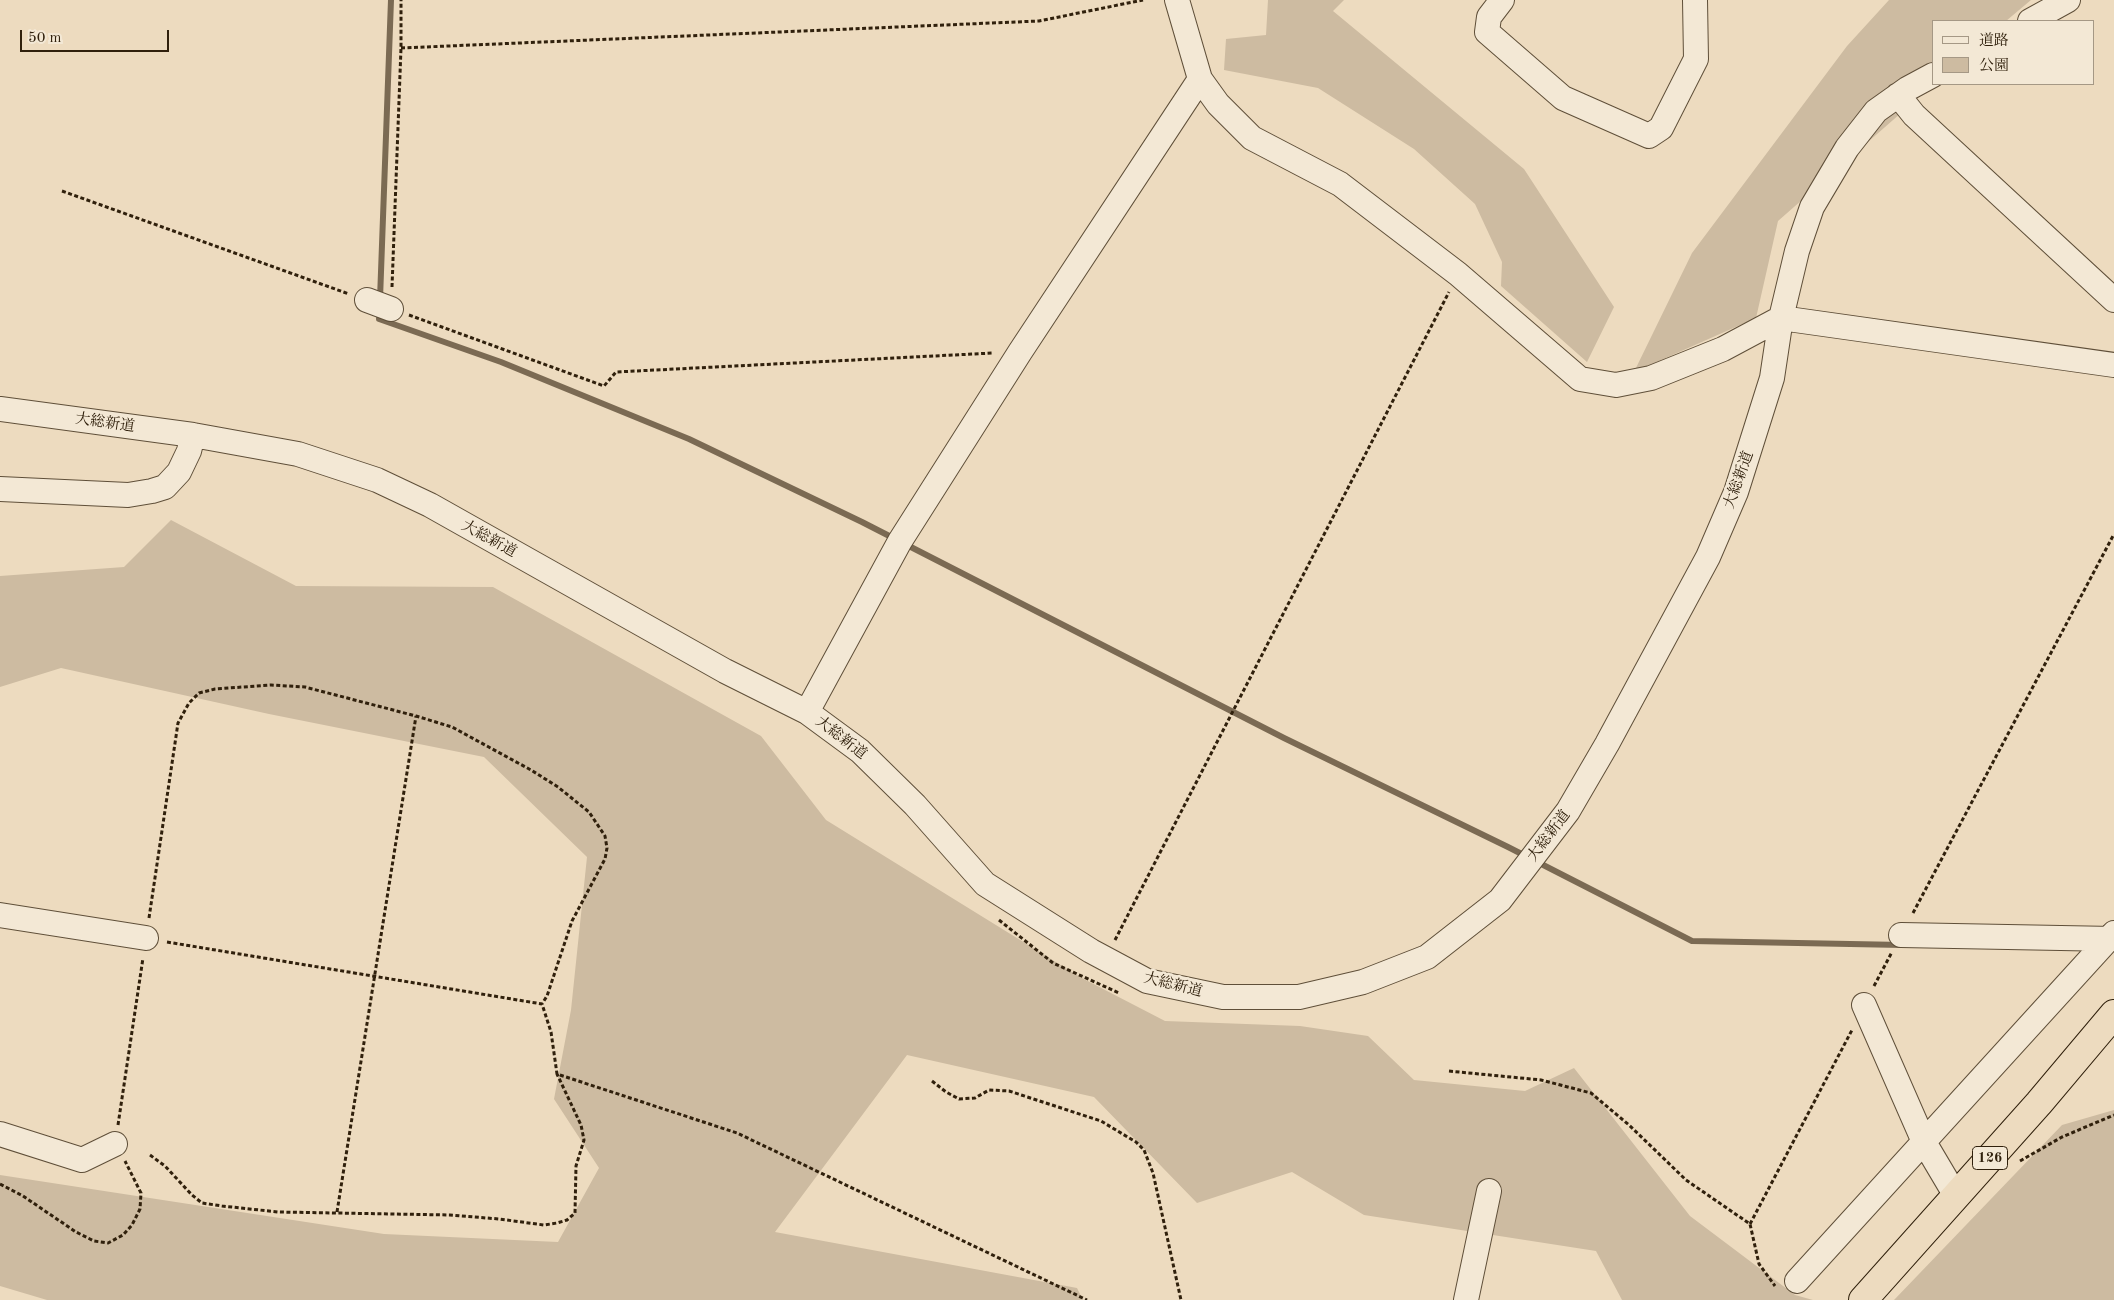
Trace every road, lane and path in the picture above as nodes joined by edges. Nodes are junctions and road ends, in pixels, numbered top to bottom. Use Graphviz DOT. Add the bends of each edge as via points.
graph roads {
  1 [pos="401,0"];
  2 [pos="1144,0"];
  3 [pos="1177,0"];
  4 [pos="1502,0"];
  5 [pos="1695,0"];
  6 [pos="2068,0"];
  7 [pos="2032,20"];
  8 [pos="401,48"];
  9 [pos="1932,76"];
  10 [pos="1200,79"];
  11 [pos="1898,95"];
  12 [pos="62,191"];
  13 [pos="1458,274"];
  14 [pos="367,300"];
  15 [pos="2114,300"];
  16 [pos="390,308"];
  17 [pos="1781,318"];
  18 [pos="1020,352"];
  19 [pos="2114,365"];
  20 [pos="0,409"];
  21 [pos="193,434"];
  22 [pos="0,489"];
  23 [pos="2114,534"];
  24 [pos="807,712"];
  25 [pos="416,716"];
  26 [pos="0,915"];
  27 [pos="995,917"];
  28 [pos="1901,935"];
  29 [pos="2112,937"];
  30 [pos="146,938"];
  31 [pos="1105,958"];
  32 [pos="1126,996"];
  33 [pos="542,1004"];
  34 [pos="1864,1005"];
  35 [pos="2114,1014"];
  36 [pos="1449,1071"];
  37 [pos="557,1074"];
  38 [pos="932,1081"];
  39 [pos="2114,1115"];
  40 [pos="0,1134"];
  41 [pos="1924,1142"];
  42 [pos="115,1144"];
  43 [pos="150,1154"];
  44 [pos="2015,1164"];
  45 [pos="0,1184"];
  46 [pos="1489,1191"];
  47 [pos="1956,1196"];
  48 [pos="338,1212"];
  49 [pos="1750,1224"];
  50 [pos="1789,1287"];
  51 [pos="1087,1300"];
  52 [pos="1181,1300"];
  53 [pos="1466,1300"];
  54 [pos="1863,1300"];
  1 -- 8 [label="path"];
  2 -- 8 [label="path" via="1039,21"];
  3 -- 10 [label="street"];
  4 -- 5 [label="street" via="1489,17 1487,32 1563,98 1649,136 1661,128 1696,59"];
  6 -- 7 [label="street"];
  8 -- 16 [label="path"];
  9 -- 11 [label="street, 大総新道"];
  10 -- 13 [label="street" via="1218,104 1252,138 1340,184"];
  10 -- 18 [label="street"];
  11 -- 15 [label="street" via="1914,115"];
  11 -- 17 [label="street, 大総新道" via="1876,111 1847,148 1812,206"];
  12 -- 14 [label="path"];
  13 -- 17 [label="street" via="1580,379 1616,385 1651,378 1723,349"];
  13 -- 31 [label="path"];
  14 -- 16 [label="street"];
  16 -- 18 [label="path" via="604,386 616,372"];
  17 -- 19 [label="street"];
  17 -- 31 [label="street, 大総新道" via="1772,378 1736,492 1708,557 1568,811 1500,900 1427,957 1363,982 1299,997 1222,997 1147,981"];
  18 -- 24 [label="street" via="900,541"];
  20 -- 21 [label="street, 大総新道"];
  21 -- 22 [label="street" via="189,451 178,472 165,487 152,492 128,496"];
  21 -- 24 [label="street, 大総新道" via="298,454 377,480 430,505 725,671"];
  23 -- 28 [label="path"];
  24 -- 31 [label="street, 大総新道" via="860,751 915,805 985,884"];
  25 -- 30 [label="path" via="305,687 271,685 215,689 199,694 178,723"];
  25 -- 33 [label="path" via="452,727 558,787 589,812 604,836 605,858 572,921"];
  25 -- 48 [label="path"];
  26 -- 30 [label="street"];
  27 -- 32 [label="path" via="1053,963"];
  28 -- 29 [label="street"];
  28 -- 34 [label="path"];
  29 -- 41 [label="street"];
  30 -- 33 [label="path"];
  30 -- 42 [label="path"];
  33 -- 37 [label="path" via="551,1032"];
  34 -- 41 [label="street"];
  34 -- 49 [label="path"];
  35 -- 47 [label="highway, 126"];
  36 -- 49 [label="path" via="1541,1080 1591,1093 1686,1180"];
  37 -- 48 [label="path" via="581,1125 584,1140 576,1166 575,1213 567,1220 544,1225 450,1214"];
  37 -- 51 [label="path" via="737,1133"];
  38 -- 52 [label="path" via="959,1099 975,1098 989,1090 1009,1091 1100,1121 1136,1142 1144,1150 1153,1173"];
  39 -- 44 [label="path" via="2062,1137"];
  40 -- 42 [label="street" via="82,1160"];
  41 -- 47 [label="street"];
  41 -- 50 [label="street"];
  42 -- 45 [label="path" via="141,1193 140,1210 123,1235 108,1243 94,1241 76,1232"];
  43 -- 48 [label="path" via="202,1202 278,1212"];
  46 -- 53 [label="street"];
  47 -- 54 [label="highway, 126"];
  49 -- 50 [label="path" via="1760,1264"];
}
